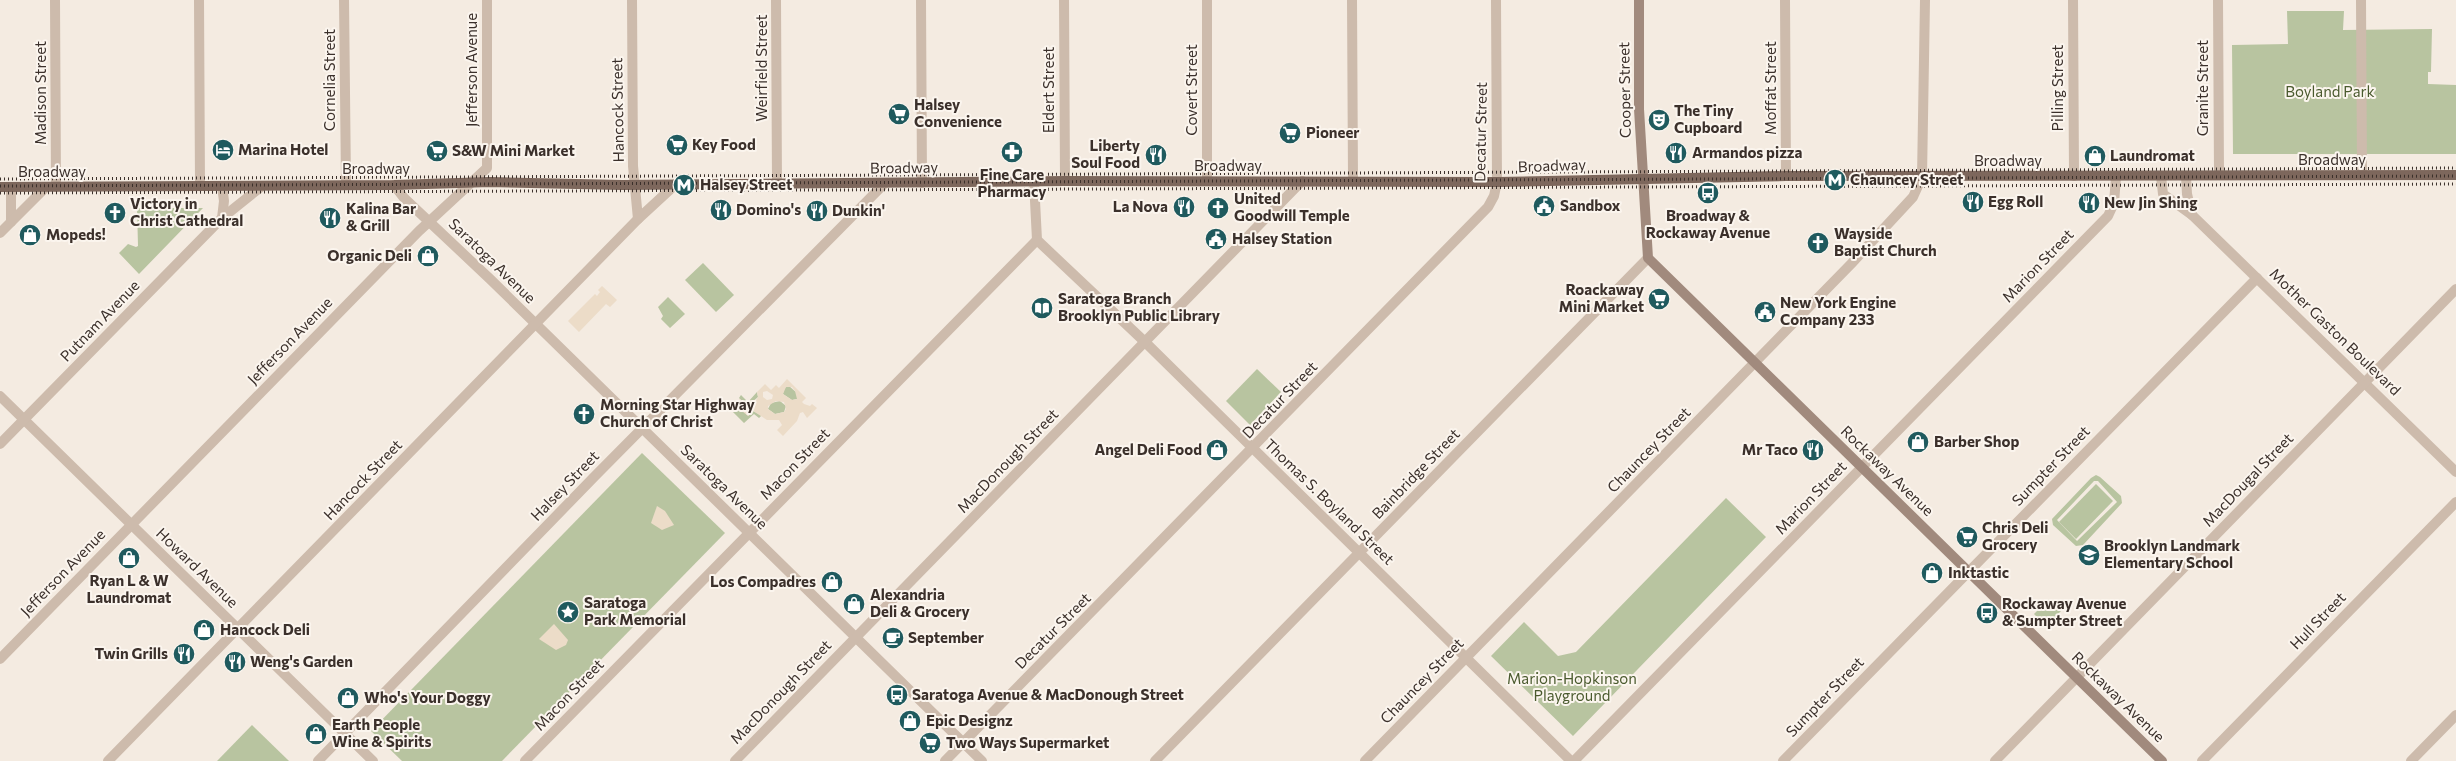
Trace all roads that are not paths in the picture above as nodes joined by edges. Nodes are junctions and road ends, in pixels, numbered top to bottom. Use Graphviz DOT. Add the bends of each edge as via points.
graph roads {
  1 [pos="55,0"];
  2 [pos="199,0"];
  3 [pos="344,0"];
  4 [pos="487,0"];
  5 [pos="632,0"];
  6 [pos="776,0"];
  7 [pos="921,0"];
  8 [pos="1064,0"];
  9 [pos="1207,0"];
  10 [pos="1352,0"];
  11 [pos="1496,0"];
  12 [pos="1639,0"];
  13 [pos="1785,0"];
  14 [pos="1925,0"];
  15 [pos="2073,0"];
  16 [pos="2218,0"];
  17 [pos="2361,0"];
  18 [pos="2219,175"];
  19 [pos="2362,175"];
  20 [pos="2456,175"];
  21 [pos="1786,176"];
  22 [pos="2074,176"];
  23 [pos="2161,176"];
  24 [pos="2186,176"];
  25 [pos="1922,177"];
  26 [pos="2116,177"];
  27 [pos="1643,179"];
  28 [pos="1353,180"];
  29 [pos="1034,181"];
  30 [pos="1065,181"];
  31 [pos="1208,181"];
  32 [pos="473,182"];
  33 [pos="1302,182"];
  34 [pos="1497,182"];
  35 [pos="885,183"];
  36 [pos="922,183"];
  37 [pos="346,184"];
  38 [pos="676,184"];
  39 [pos="777,184"];
  40 [pos="394,185"];
  41 [pos="635,185"];
  42 [pos="200,186"];
  43 [pos="222,186"];
  44 [pos="262,186"];
  45 [pos="0,187"];
  46 [pos="11,187"];
  47 [pos="51,187"];
  48 [pos="2192,215"];
  49 [pos="222,218"];
  50 [pos="638,219"];
  51 [pos="11,222"];
  52 [pos="429,222"];
  53 [pos="0,233"];
  54 [pos="1037,240"];
  55 [pos="1648,258"];
  56 [pos="2257,278"];
  57 [pos="2456,289"];
  58 [pos="536,324"];
  59 [pos="1145,342"];
  60 [pos="1755,363"];
  61 [pos="2364,382"];
  62 [pos="0,396"];
  63 [pos="24,420"];
  64 [pos="642,428"];
  65 [pos="0,444"];
  66 [pos="1253,448"];
  67 [pos="1862,468"];
  68 [pos="2456,472"];
  69 [pos="2456,502"];
  70 [pos="132,524"];
  71 [pos="749,532"];
  72 [pos="1360,553"];
  73 [pos="1968,572"];
  74 [pos="238,629"];
  75 [pos="856,637"];
  76 [pos="1466,658"];
  77 [pos="0,659"];
  78 [pos="2077,678"];
  79 [pos="2456,715"];
  80 [pos="345,734"];
  81 [pos="964,743"];
  82 [pos="108,761"];
  83 [pos="318,761"];
  84 [pos="373,761"];
  85 [pos="526,761"];
  86 [pos="735,761"];
  87 [pos="945,761"];
  88 [pos="982,761"];
  89 [pos="1156,761"];
  90 [pos="1365,761"];
  91 [pos="1573,761"];
  92 [pos="1783,761"];
  93 [pos="1995,761"];
  94 [pos="2162,761"];
  95 [pos="2202,761"];
  96 [pos="2411,761"];
  1 -- 47 [label="street, Madison Street"];
  2 -- 42 [label="street"];
  3 -- 37 [label="street, Cornelia Street"];
  4 -- 32 [label="street, Jefferson Avenue" via="487,168"];
  5 -- 41 [label="street, Hancock Street"];
  6 -- 39 [label="street, Weirfield Street"];
  7 -- 36 [label="street"];
  8 -- 30 [label="street, Eldert Street"];
  9 -- 31 [label="street, Covert Street"];
  10 -- 28 [label="street"];
  11 -- 34 [label="street, Decatur Street"];
  12 -- 27 [label="main road, Cooper Street" via="1639,109"];
  13 -- 21 [label="street, Moffat Street"];
  14 -- 25 [label="street, Chauncey Street"];
  15 -- 22 [label="street, Pilling Street"];
  16 -- 18 [label="street, Granite Street"];
  17 -- 19 [label="street"];
  18 -- 19 [label="main road, Broadway"];
  18 -- 24 [label="main road, Broadway"];
  19 -- 20 [label="main road, Broadway"];
  21 -- 25 [label="main road, Broadway"];
  21 -- 27 [label="main road, Broadway"];
  22 -- 25 [label="main road, Broadway"];
  22 -- 26 [label="main road, Broadway"];
  23 -- 24 [label="main road, Broadway"];
  23 -- 26 [label="main road, Broadway"];
  23 -- 48 [label="street, Mother Gaston Boulevard" via="2163,194"];
  24 -- 48 [label="street"];
  25 -- 60 [label="street, Chauncey Street" via="1913,197"];
  26 -- 67 [label="street, Marion Street" via="2114,199 2108,216"];
  27 -- 34 [label="main road, Broadway"];
  27 -- 55 [label="main road"];
  28 -- 33 [label="main road, Broadway"];
  28 -- 34 [label="main road, Broadway"];
  29 -- 30 [label="main road, Broadway"];
  29 -- 36 [label="main road, Broadway"];
  29 -- 54 [label="street"];
  30 -- 31 [label="main road, Broadway"];
  31 -- 33 [label="main road, Broadway"];
  32 -- 40 [label="main road, Broadway"];
  32 -- 41 [label="main road, Broadway"];
  32 -- 52 [label="street, Jefferson Avenue"];
  33 -- 59 [label="street, MacDonough Street"];
  34 -- 66 [label="street, Decatur Street" via="1488,207"];
  35 -- 36 [label="main road, Broadway"];
  35 -- 39 [label="main road, Broadway"];
  35 -- 64 [label="street, Halsey Street"];
  37 -- 40 [label="main road, Broadway"];
  37 -- 44 [label="main road, Broadway"];
  38 -- 39 [label="main road, Broadway"];
  38 -- 41 [label="main road, Broadway"];
  38 -- 50 [label="street, Hancock Street"];
  40 -- 52 [label="street, Saratoga Avenue"];
  41 -- 50 [label="street, Hancock Street"];
  42 -- 43 [label="main road, Broadway"];
  42 -- 47 [label="main road, Broadway"];
  43 -- 44 [label="main road, Broadway"];
  43 -- 49 [label="street"];
  44 -- 49 [label="street, Putnam Avenue"];
  45 -- 46 [label="main road, Broadway"];
  46 -- 47 [label="main road, Broadway"];
  46 -- 51 [label="street"];
  47 -- 51 [label="street"];
  48 -- 56 [label="street, Mother Gaston Boulevard"];
  49 -- 63 [label="street, Putnam Avenue"];
  50 -- 58 [label="street, Hancock Street"];
  51 -- 53 [label="street"];
  52 -- 58 [label="street, Saratoga Avenue"];
  52 -- 70 [label="street, Jefferson Avenue"];
  54 -- 59 [label="street, Thomas S. Boyland Street"];
  54 -- 71 [label="street, Macon Street"];
  55 -- 60 [label="main road, Rockaway Avenue"];
  55 -- 72 [label="street, Bainbridge Street"];
  56 -- 61 [label="street, Mother Gaston Boulevard"];
  56 -- 73 [label="street, Sumpter Street"];
  57 -- 61 [label="street, MacDougal Street"];
  58 -- 64 [label="street, Saratoga Avenue"];
  58 -- 74 [label="street, Hancock Street"];
  59 -- 66 [label="street, Thomas S. Boyland Street"];
  59 -- 75 [label="street, MacDonough Street"];
  60 -- 67 [label="main road, Rockaway Avenue"];
  60 -- 76 [label="street, Chauncey Street"];
  61 -- 68 [label="street, Mother Gaston Boulevard"];
  61 -- 78 [label="street, MacDougal Street"];
  62 -- 63 [label="street, Howard Avenue"];
  63 -- 65 [label="street, Putnam Avenue"];
  63 -- 70 [label="street, Howard Avenue"];
  64 -- 71 [label="street, Saratoga Avenue"];
  64 -- 80 [label="street, Halsey Street"];
  66 -- 72 [label="street, Thomas S. Boyland Street"];
  66 -- 81 [label="street, Decatur Street"];
  67 -- 73 [label="main road, Rockaway Avenue"];
  67 -- 91 [label="street, Marion Street"];
  69 -- 95 [label="street, Hull Street"];
  70 -- 74 [label="street, Howard Avenue"];
  70 -- 77 [label="street, Jefferson Avenue"];
  71 -- 75 [label="street, Saratoga Avenue"];
  71 -- 85 [label="street, Macon Street"];
  72 -- 76 [label="street, Thomas S. Boyland Street"];
  72 -- 89 [label="street, Bainbridge Street"];
  73 -- 78 [label="main road, Rockaway Avenue"];
  73 -- 92 [label="street, Sumpter Street"];
  74 -- 80 [label="street, Howard Avenue"];
  74 -- 82 [label="street, Hancock Street"];
  75 -- 81 [label="street, Saratoga Avenue"];
  75 -- 86 [label="street, MacDonough Street"];
  76 -- 90 [label="street, Chauncey Street"];
  76 -- 91 [label="street, Thomas S. Boyland Street"];
  78 -- 93 [label="street, MacDougal Street"];
  78 -- 94 [label="main road, Rockaway Avenue"];
  79 -- 96 [label="street"];
  80 -- 83 [label="street, Halsey Street"];
  80 -- 84 [label="street, Howard Avenue"];
  81 -- 87 [label="street, Decatur Street"];
  81 -- 88 [label="street, Saratoga Avenue"];
}
